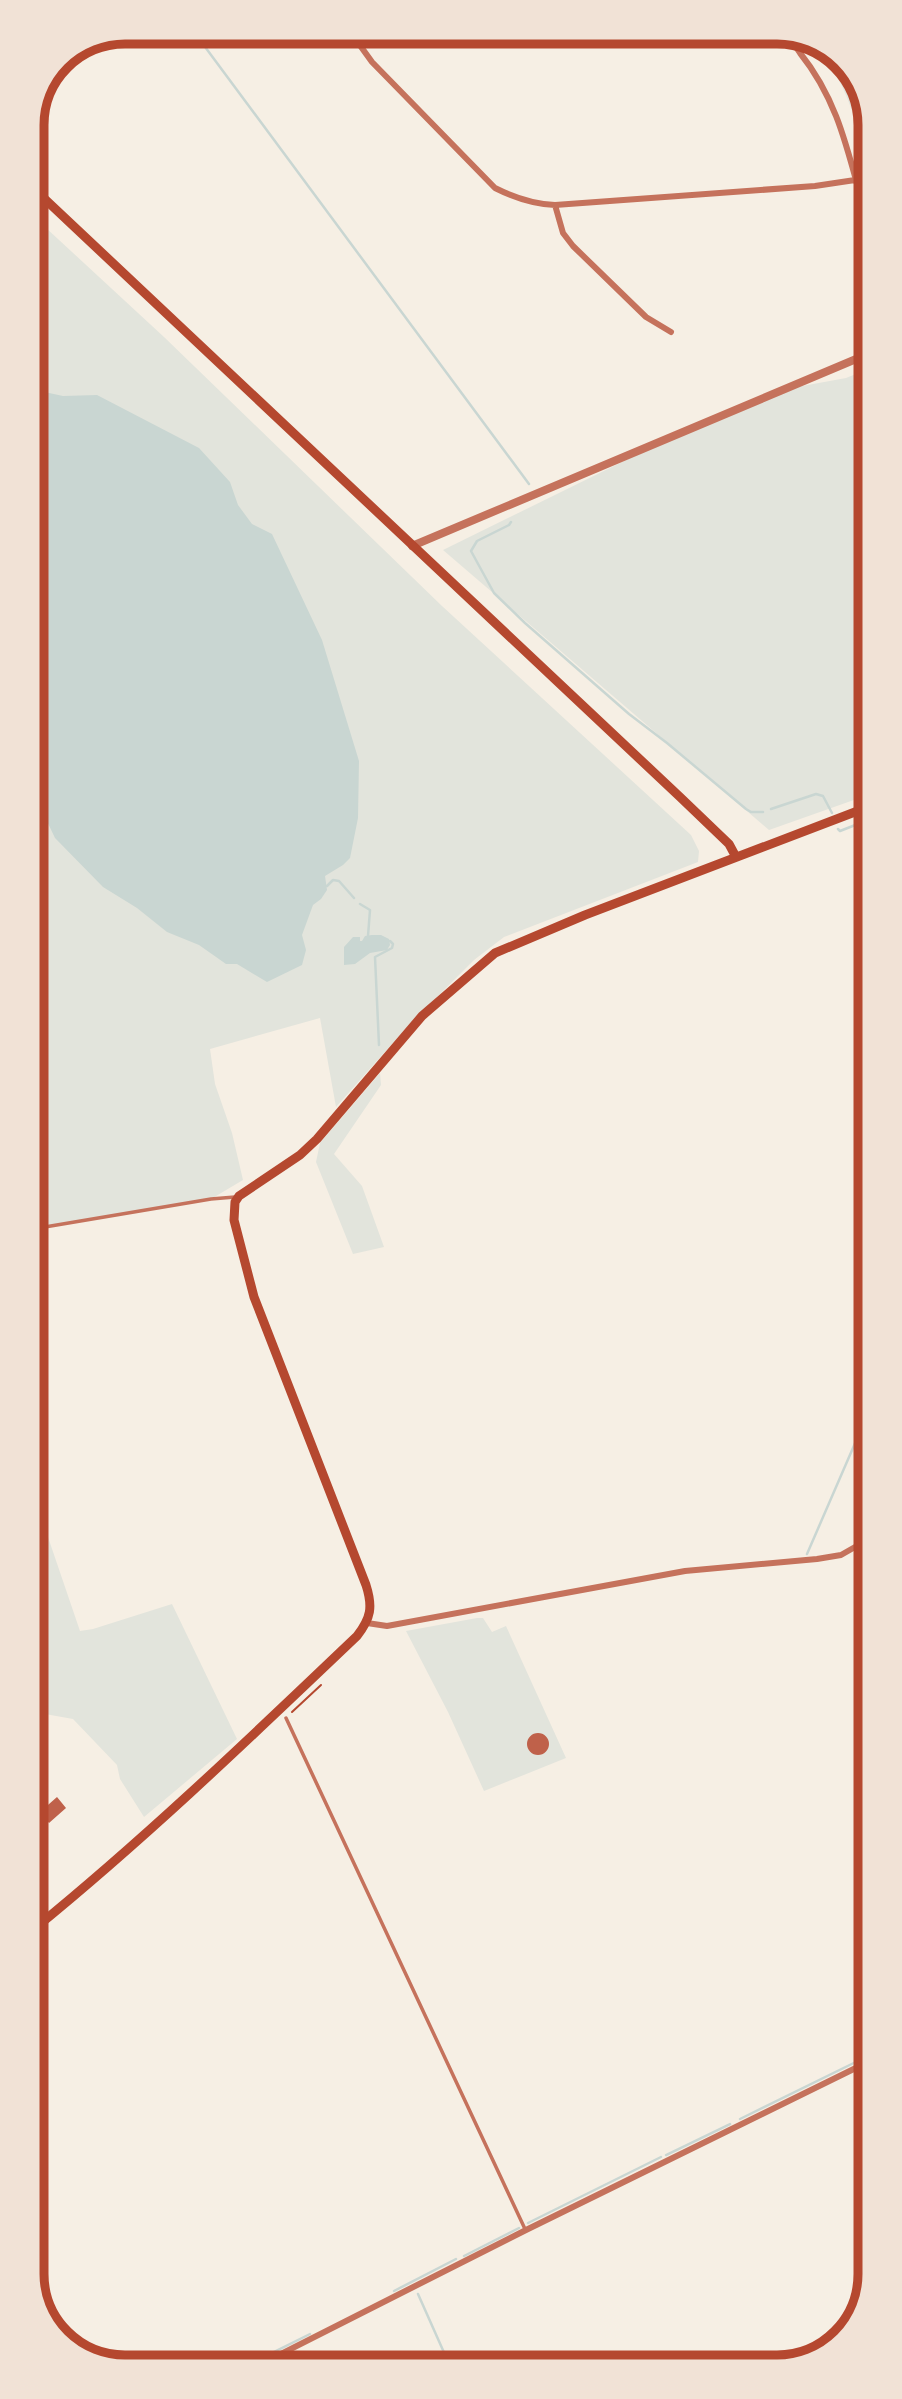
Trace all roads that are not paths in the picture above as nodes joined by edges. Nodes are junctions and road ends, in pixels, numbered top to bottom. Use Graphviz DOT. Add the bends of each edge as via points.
graph roads {
  1 [pos="359,44"];
  2 [pos="795,46"];
  3 [pos="856,180"];
  4 [pos="858,187"];
  5 [pos="44,198"];
  6 [pos="555,205"];
  7 [pos="671,332"];
  8 [pos="858,358"];
  9 [pos="412,546"];
  10 [pos="858,811"];
  11 [pos="736,857"];
  12 [pos="239,1196"];
  13 [pos="44,1227"];
  14 [pos="858,1545"];
  15 [pos="367,1623"];
  16 [pos="286,1718"];
  17 [pos="44,1920"];
  18 [pos="858,2067"];
  19 [pos="526,2230"];
  20 [pos="279,2355"];
  1 -- 6 [label="street" via="495,187 514,198"];
  2 -- 3 [label="street" via="831,101"];
  3 -- 4 [label="street"];
  3 -- 6 [label="street"];
  5 -- 9 [label="main road"];
  6 -- 7 [label="street" via="563,233 573,246 646,317"];
  8 -- 9 [label="street"];
  9 -- 11 [label="main road" via="729,844"];
  10 -- 11 [label="main road"];
  11 -- 12 [label="main road" via="512,944 485,960 422,1016 317,1139"];
  12 -- 13 [label="lane"];
  12 -- 15 [label="main road" via="234,1210 236,1228 254,1297 366,1585 372,1608"];
  14 -- 15 [label="street" via="841,1555 817,1559 685,1571 387,1626"];
  15 -- 17 [label="main road" via="182,1802"];
  16 -- 19 [label="lane"];
  18 -- 19 [label="street"];
  19 -- 20 [label="street"];
}
